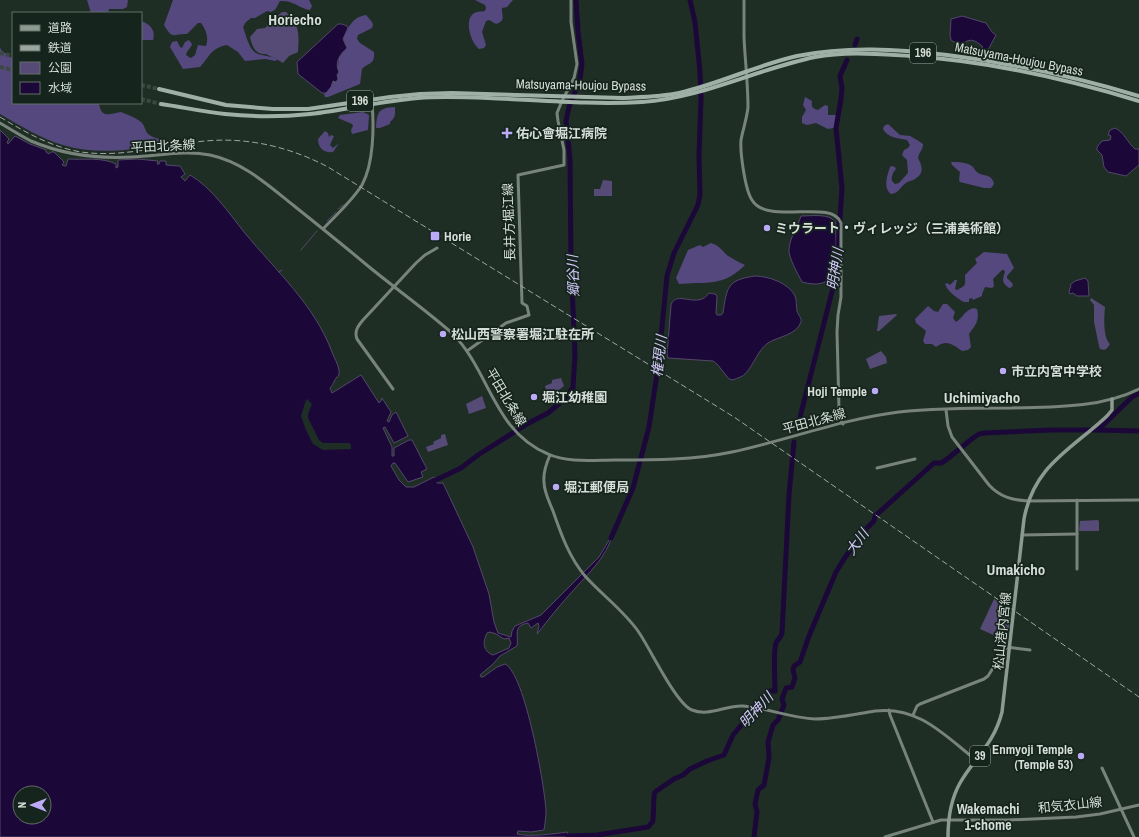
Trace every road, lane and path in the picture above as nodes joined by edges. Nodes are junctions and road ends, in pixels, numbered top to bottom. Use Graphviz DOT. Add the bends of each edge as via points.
graph roads {
  1 [pos="571,0"];
  2 [pos="744,0"];
  3 [pos="746,74"];
  4 [pos="159,89"];
  5 [pos="696,91"];
  6 [pos="1139,96"];
  7 [pos="565,98"];
  8 [pos="1139,101"];
  9 [pos="372,102"];
  10 [pos="161,104"];
  11 [pos="0,122"];
  12 [pos="323,229"];
  13 [pos="437,248"];
  14 [pos="393,286"];
  15 [pos="467,351"];
  16 [pos="393,389"];
  17 [pos="1139,389"];
  18 [pos="1112,399"];
  19 [pos="946,410"];
  20 [pos="843,424"];
  21 [pos="550,455"];
  22 [pos="915,458"];
  23 [pos="877,468"];
  24 [pos="1077,500"];
  25 [pos="1139,500"];
  26 [pos="1028,501"];
  27 [pos="1077,534"];
  28 [pos="1022,535"];
  29 [pos="1077,569"];
  30 [pos="1030,650"];
  31 [pos="889,710"];
  32 [pos="913,714"];
  33 [pos="976,760"];
  34 [pos="1102,768"];
  35 [pos="1139,805"];
  36 [pos="1121,808"];
  37 [pos="949,820"];
  38 [pos="933,822"];
  39 [pos="885,837"];
  40 [pos="948,837"];
  41 [pos="1134,837"];
  1 -- 7 [label="main road, 長井方堀江線" via="577,64"];
  2 -- 3 [label="main road"];
  3 -- 5 [label="highway, Matsuyama-Houjou Bypass / 196"];
  3 -- 6 [label="highway, Matsuyama-Houjou Bypass / 196" via="782,60 817,53 848,50 902,51 968,58 1062,75"];
  3 -- 8 [label="highway, Matsuyama-Houjou Bypass / 196" via="818,57 882,54 989,65 1061,80"];
  3 -- 20 [label="main road" via="747,112 741,147 747,187 752,200 761,208 770,211 835,214 841,223 841,297 837,332 839,408"];
  4 -- 9 [label="highway, Matsuyama-Houjou Bypass / 196" via="226,104 273,109 308,109"];
  5 -- 7 [label="highway, Matsuyama-Houjou Bypass / 196" via="642,97"];
  5 -- 7 [label="highway, Matsuyama-Houjou Bypass / 196" via="679,97 643,102 575,101"];
  7 -- 9 [label="highway, Matsuyama-Houjou Bypass / 196" via="452,93 420,94"];
  7 -- 15 [label="main road, 長井方堀江線" via="557,113 564,150 564,165 518,175 522,303 527,306 529,315 506,323"];
  9 -- 10 [label="highway, Matsuyama-Houjou Bypass / 196" via="309,114 259,116 225,114"];
  9 -- 12 [label="main road" via="370,157 365,178 353,196"];
  11 -- 12 [label="main road, 平田北条線" via="31,140 62,152 82,156 110,158 176,152 218,157 253,174"];
  12 -- 14 [label="main road, 平田北条線"];
  13 -- 14 [label="main road" via="425,255"];
  14 -- 15 [label="main road, 平田北条線" via="451,332"];
  14 -- 16 [label="main road" via="358,325 356,333 359,342"];
  15 -- 21 [label="main road, 平田北条線" via="513,430 531,445"];
  17 -- 18 [label="main road, 平田北条線"];
  18 -- 19 [label="main road, 平田北条線" via="1070,406"];
  18 -- 26 [label="main road, 松山港内宮線 / 39" via="1112,410 1040,476"];
  19 -- 20 [label="main road, 平田北条線" via="883,414"];
  19 -- 26 [label="main road" via="949,432 989,485 997,493 1012,499"];
  20 -- 21 [label="main road, 平田北条線" via="731,452 675,460 578,460"];
  21 -- 31 [label="main road" via="544,476 545,490 565,542 587,577 632,624 675,693 688,708 706,713 731,707 752,708 822,719"];
  22 -- 23 [label="main road"];
  24 -- 25 [label="main road"];
  24 -- 26 [label="main road"];
  24 -- 27 [label="main road"];
  26 -- 28 [label="main road, 松山港内宮線 / 39"];
  27 -- 28 [label="main road"];
  27 -- 29 [label="main road"];
  28 -- 33 [label="main road, 松山港内宮線 / 39" via="1004,705 1000,722 988,745"];
  30 -- 32 [label="main road" via="1005,649 984,679 920,704"];
  31 -- 32 [label="main road"];
  31 -- 38 [label="main road"];
  32 -- 33 [label="main road" via="932,725"];
  33 -- 37 [label="main road, 松山港内宮線 / 39" via="959,785"];
  34 -- 36 [label="main road"];
  35 -- 36 [label="main road, 和気衣山線"];
  36 -- 37 [label="main road, 和気衣山線" via="1076,817"];
  36 -- 41 [label="main road"];
  37 -- 38 [label="main road, 和気衣山線"];
  37 -- 40 [label="main road, 松山港内宮線 / 39"];
  38 -- 39 [label="main road, 和気衣山線"];
}
